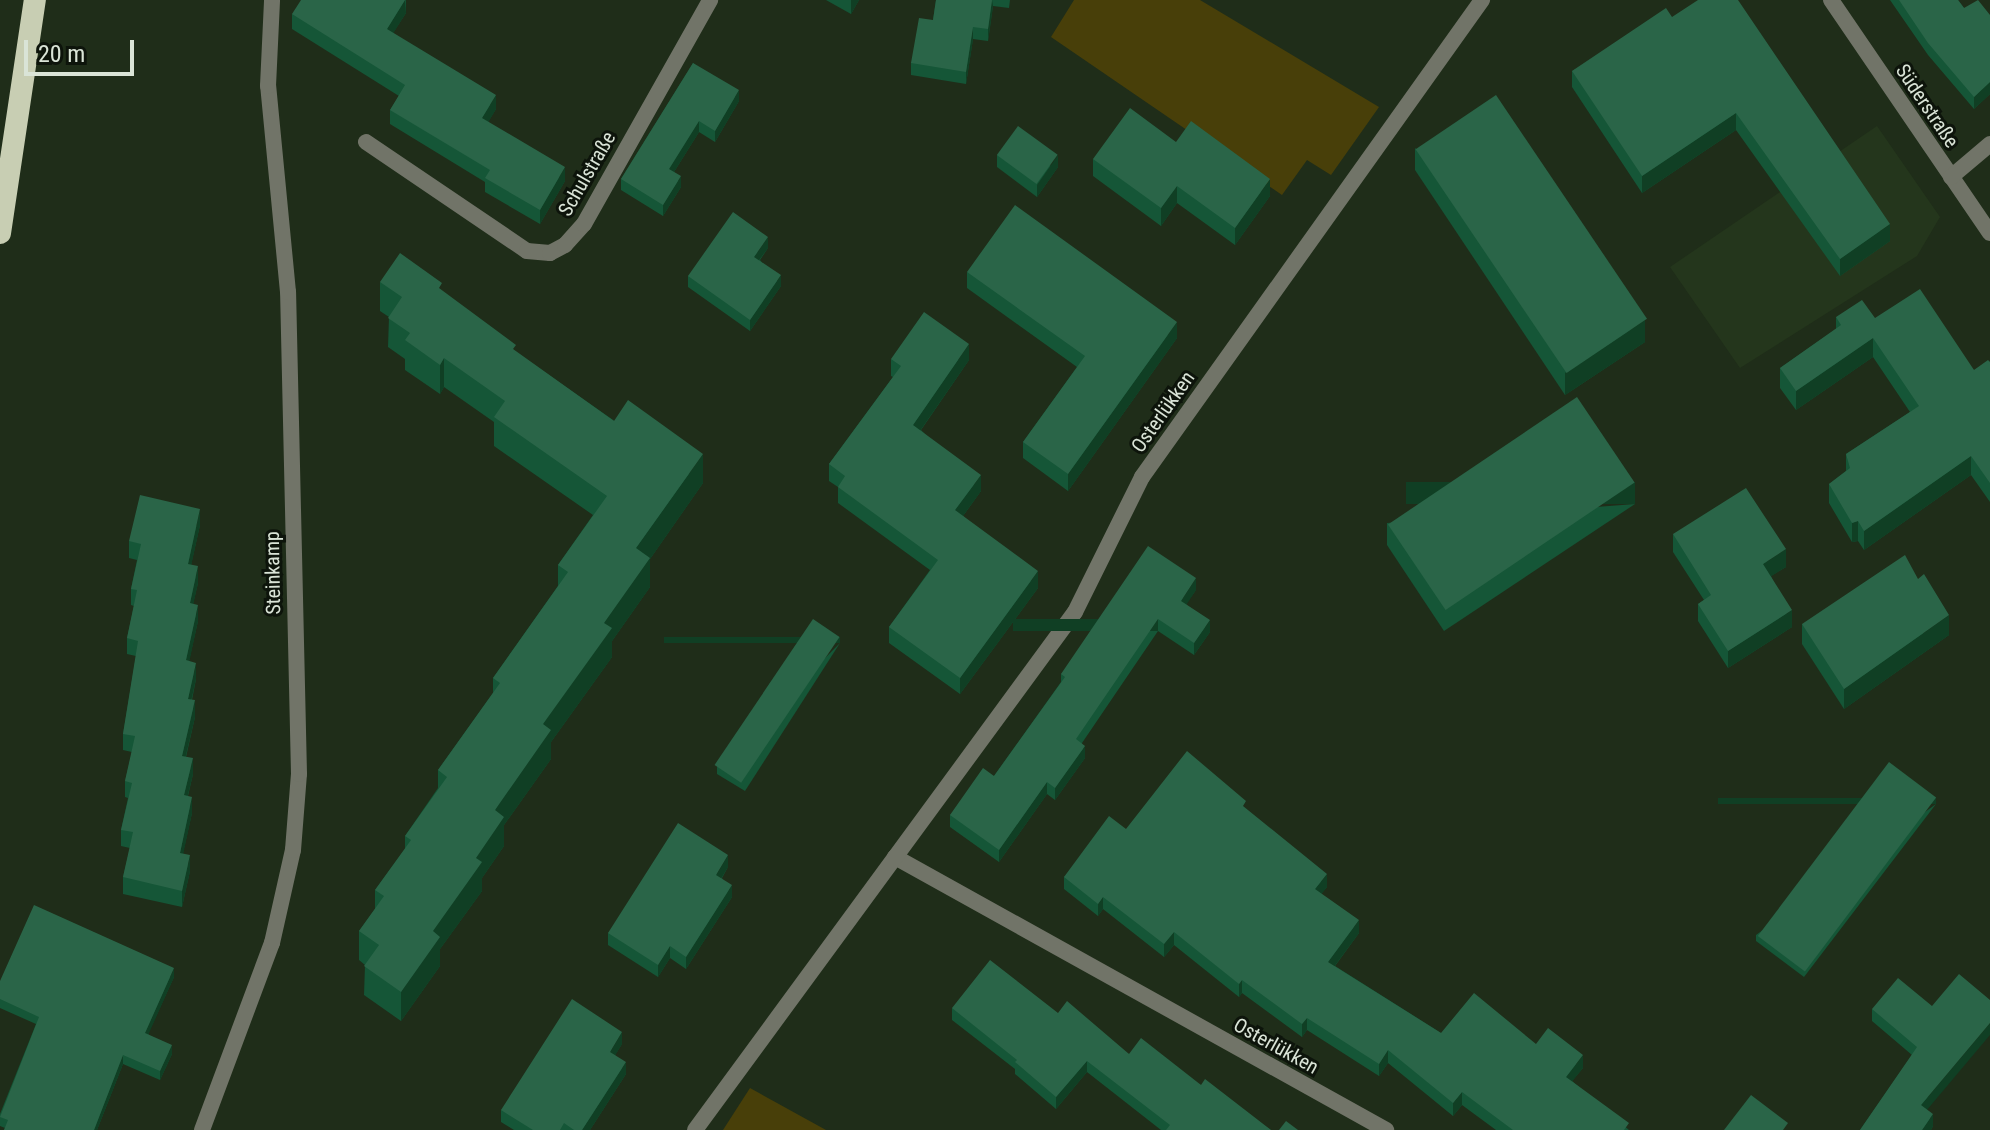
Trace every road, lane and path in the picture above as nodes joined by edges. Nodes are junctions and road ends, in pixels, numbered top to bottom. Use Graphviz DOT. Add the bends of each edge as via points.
graph roads {
  1 [pos="35,0"];
  2 [pos="272,0"];
  3 [pos="710,0"];
  4 [pos="1482,0"];
  5 [pos="1831,0"];
  6 [pos="366,142"];
  7 [pos="1990,144"];
  8 [pos="1951,177"];
  9 [pos="0,233"];
  10 [pos="1990,233"];
  11 [pos="895,857"];
  12 [pos="202,1130"];
  13 [pos="695,1130"];
  14 [pos="1386,1130"];
  1 -- 9 [label="highway"];
  2 -- 12 [label="street, Steinkamp" via="268,86 288,292 299,774 293,850 272,943"];
  3 -- 6 [label="street, Schulstraße" via="584,224 550,253 527,251"];
  4 -- 11 [label="street, Osterlükken" via="1142,477 1075,612"];
  5 -- 8 [label="street, Süderstraße"];
  7 -- 8 [label="street"];
  8 -- 10 [label="street, Süderstraße"];
  11 -- 13 [label="street, Osterlükken"];
  11 -- 14 [label="street, Osterlükken"];
}
